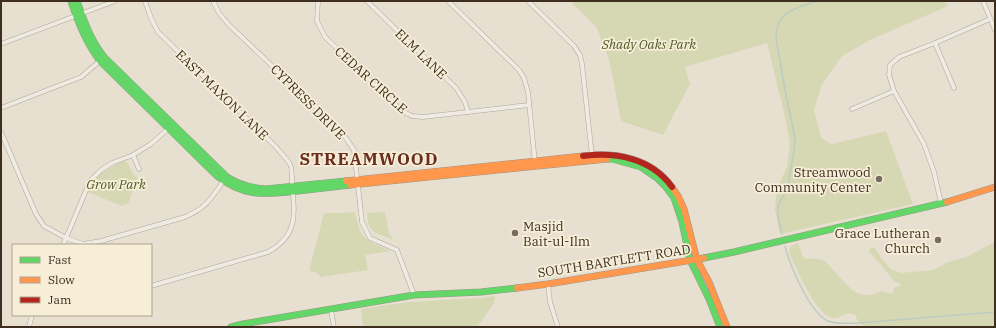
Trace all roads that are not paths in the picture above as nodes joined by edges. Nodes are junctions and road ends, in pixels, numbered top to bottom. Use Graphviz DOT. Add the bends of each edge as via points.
graph roads {
  1 [pos="71,1"];
  2 [pos="77,1"];
  3 [pos="115,1"];
  4 [pos="145,1"];
  5 [pos="213,1"];
  6 [pos="318,1"];
  7 [pos="367,1"];
  8 [pos="448,1"];
  9 [pos="528,1"];
  10 [pos="983,1"];
  11 [pos="79,14"];
  12 [pos="990,19"];
  13 [pos="995,30"];
  14 [pos="935,43"];
  15 [pos="1,44"];
  16 [pos="102,59"];
  17 [pos="954,88"];
  18 [pos="894,91"];
  19 [pos="529,105"];
  20 [pos="1,108"];
  21 [pos="852,109"];
  22 [pos="468,112"];
  23 [pos="171,127"];
  24 [pos="1,132"];
  25 [pos="133,155"];
  26 [pos="592,157"];
  27 [pos="535,163"];
  28 [pos="139,169"];
  29 [pos="225,179"];
  30 [pos="358,182"];
  31 [pos="995,187"];
  32 [pos="292,189"];
  33 [pos="941,203"];
  34 [pos="66,238"];
  35 [pos="63,244"];
  36 [pos="693,259"];
  37 [pos="548,284"];
  38 [pos="152,286"];
  39 [pos="414,295"];
  40 [pos="331,310"];
  41 [pos="32,316"];
  42 [pos="243,326"];
  43 [pos="28,327"];
  44 [pos="231,327"];
  45 [pos="334,327"];
  46 [pos="558,327"];
  47 [pos="720,327"];
  48 [pos="727,327"];
  1 -- 11 [label="street"];
  2 -- 11 [label="street"];
  3 -- 11 [label="street"];
  4 -- 32 [label="street, EAST MAXON LANE" via="158,32 276,147 290,164"];
  5 -- 30 [label="street, CYPRESS DRIVE" via="229,25 341,131 354,150"];
  6 -- 22 [label="street, CEDAR CIRCLE" via="317,21 325,38 402,111 412,116 423,117"];
  7 -- 22 [label="street, ELM LANE" via="456,88"];
  8 -- 19 [label="street" via="521,74 526,82"];
  9 -- 26 [label="street" via="580,55"];
  10 -- 12 [label="street"];
  11 -- 15 [label="street"];
  11 -- 16 [label="street" via="88,43"];
  12 -- 13 [label="street"];
  12 -- 14 [label="street"];
  14 -- 17 [label="street"];
  14 -- 18 [label="street" via="899,58 890,65 889,75"];
  16 -- 20 [label="street" via="81,77"];
  16 -- 23 [label="street"];
  18 -- 21 [label="street"];
  18 -- 33 [label="street" via="924,144"];
  19 -- 22 [label="street, CEDAR CIRCLE"];
  19 -- 27 [label="street"];
  23 -- 25 [label="street" via="152,144"];
  23 -- 29 [label="street" via="217,176"];
  24 -- 34 [label="street" via="36,214 44,226"];
  25 -- 28 [label="street"];
  25 -- 34 [label="street" via="112,162 90,181"];
  26 -- 27 [label="street"];
  26 -- 36 [label="street" via="629,162 661,182 677,205"];
  27 -- 30 [label="street"];
  29 -- 32 [label="street" via="242,191 254,193"];
  29 -- 34 [label="street" via="208,203 185,218 83,244"];
  30 -- 32 [label="street"];
  30 -- 39 [label="street, CYPRESS DRIVE" via="362,222 370,238 397,250"];
  31 -- 33 [label="street, SOUTH BARTLETT ROAD"];
  32 -- 38 [label="street, EAST MAXON LANE" via="292,225 285,239 272,250"];
  33 -- 36 [label="street, SOUTH BARTLETT ROAD" via="734,252"];
  34 -- 35 [label="street"];
  36 -- 37 [label="street, SOUTH BARTLETT ROAD"];
  36 -- 47 [label="street"];
  36 -- 48 [label="street" via="708,280"];
  37 -- 39 [label="street, SOUTH BARTLETT ROAD" via="481,292"];
  37 -- 46 [label="street" via="550,302"];
  39 -- 40 [label="street, SOUTH BARTLETT ROAD"];
  40 -- 42 [label="street, SOUTH BARTLETT ROAD"];
  40 -- 45 [label="street"];
  41 -- 43 [label="street"];
  42 -- 44 [label="street, SOUTH BARTLETT ROAD"];
}
